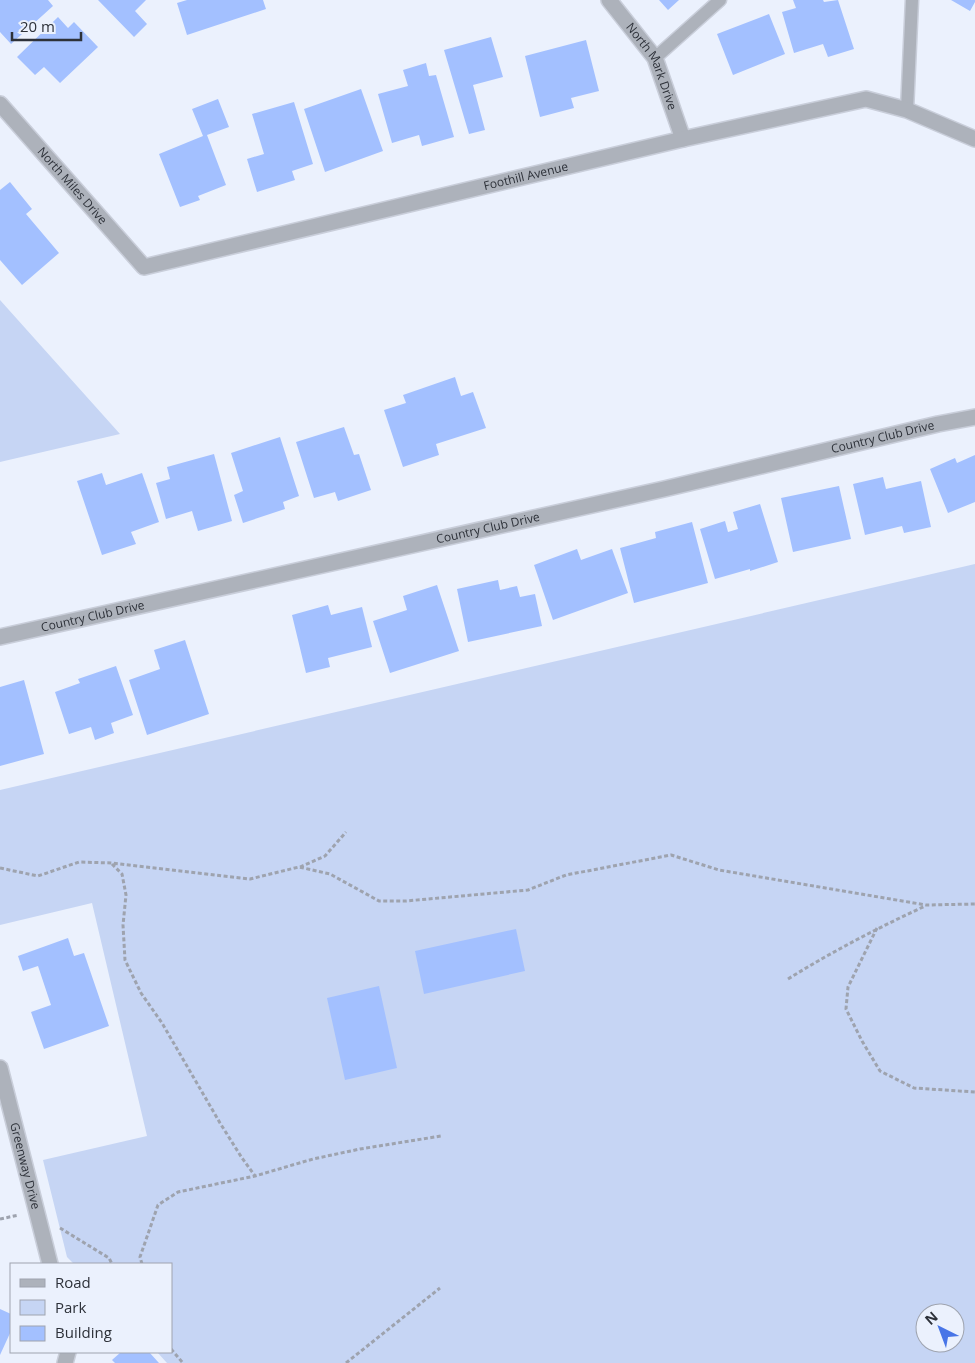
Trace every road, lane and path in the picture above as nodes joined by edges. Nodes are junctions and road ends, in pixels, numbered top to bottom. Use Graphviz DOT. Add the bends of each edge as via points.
graph roads {
  1 [pos="609,0"];
  2 [pos="720,0"];
  3 [pos="912,0"];
  4 [pos="655,58"];
  5 [pos="0,104"];
  6 [pos="908,110"];
  7 [pos="682,139"];
  8 [pos="975,140"];
  9 [pos="144,267"];
  10 [pos="975,417"];
  11 [pos="0,637"];
  12 [pos="346,832"];
  13 [pos="112,863"];
  14 [pos="299,867"];
  15 [pos="0,868"];
  16 [pos="975,904"];
  17 [pos="926,905"];
  18 [pos="877,928"];
  19 [pos="788,979"];
  20 [pos="0,1068"];
  21 [pos="975,1092"];
  22 [pos="441,1136"];
  23 [pos="255,1176"];
  24 [pos="50,1263"];
  25 [pos="142,1263"];
  26 [pos="440,1288"];
  27 [pos="172,1350"];
  28 [pos="183,1363"];
  29 [pos="346,1363"];
  1 -- 4 [label="street, North Mark Drive"];
  2 -- 4 [label="lane"];
  3 -- 6 [label="lane"];
  4 -- 7 [label="street, North Mark Drive"];
  5 -- 9 [label="street, North Miles Drive"];
  6 -- 7 [label="street, Foothill Avenue" via="866,99"];
  6 -- 8 [label="street, Foothill Avenue"];
  7 -- 9 [label="street, Foothill Avenue"];
  10 -- 11 [label="street, Country Club Drive"];
  12 -- 14 [label="path" via="325,856"];
  13 -- 14 [label="path" via="250,879"];
  13 -- 15 [label="path" via="78,862 38,876"];
  13 -- 23 [label="path" via="122,874 126,895 123,925 125,960 141,993"];
  14 -- 17 [label="path" via="330,874 379,901 406,901 528,890 566,875 671,855 719,870"];
  16 -- 17 [label="path"];
  17 -- 18 [label="path"];
  18 -- 19 [label="path"];
  18 -- 21 [label="path" via="848,987 846,1009 862,1041 880,1071 914,1088"];
  20 -- 24 [label="street, Greenway Drive"];
  22 -- 23 [label="path" via="360,1149"];
  23 -- 25 [label="path" via="178,1192 158,1205 140,1256"];
  26 -- 29 [label="path"];
  27 -- 28 [label="path"];
}
